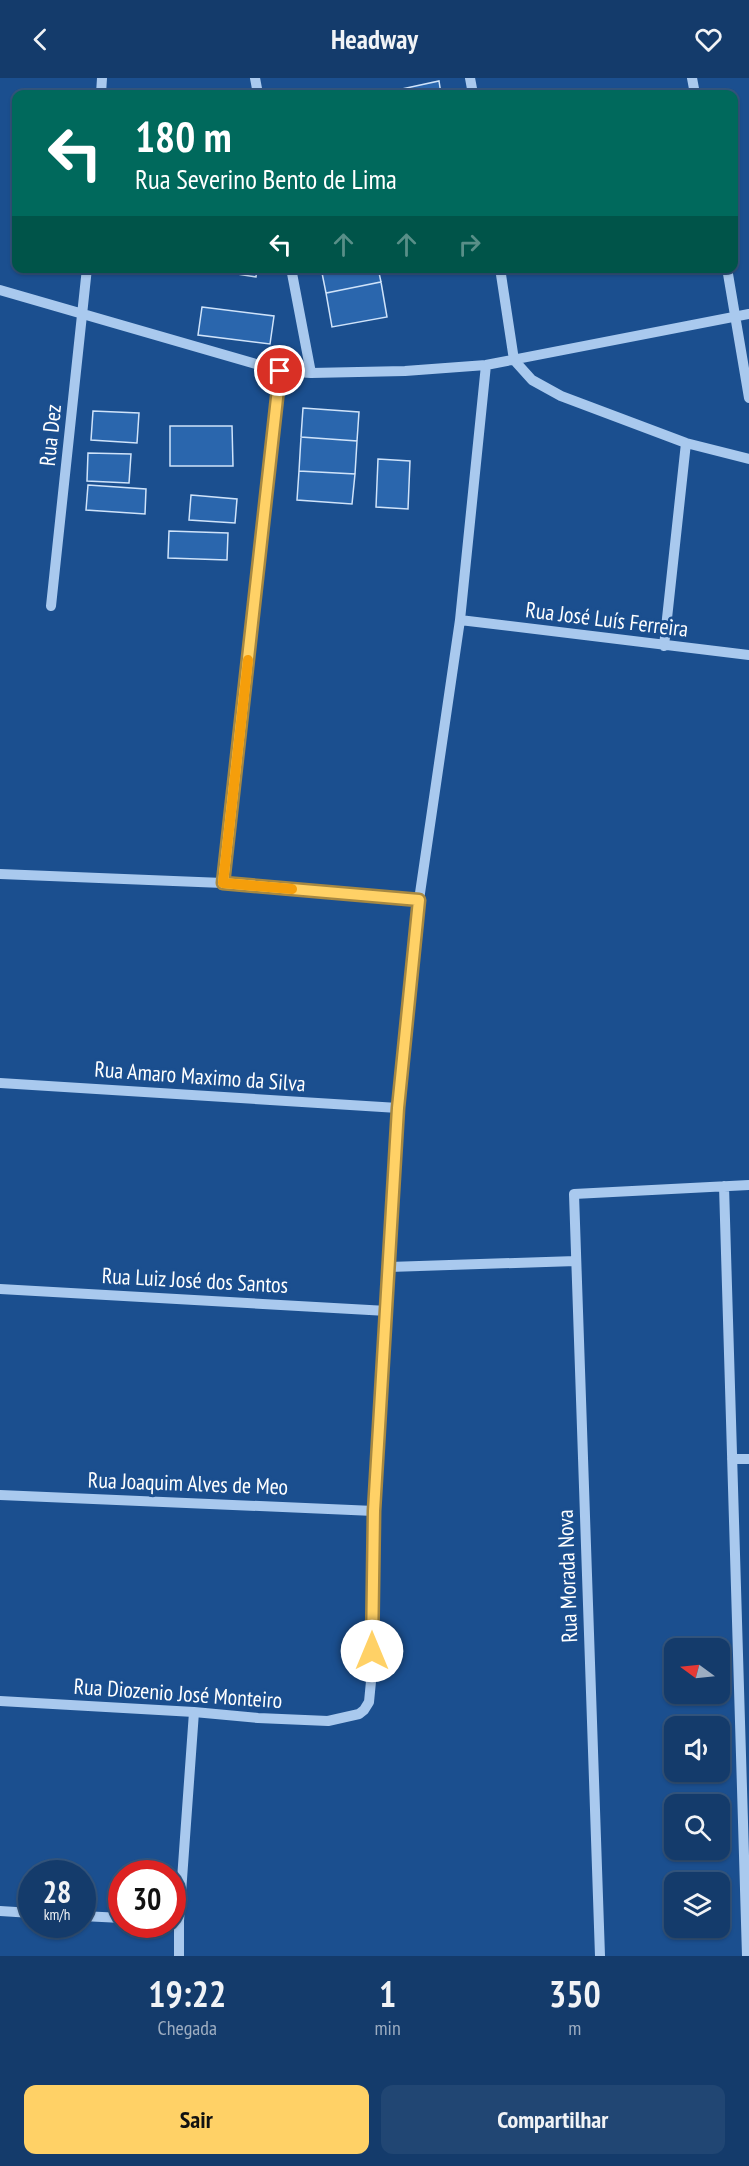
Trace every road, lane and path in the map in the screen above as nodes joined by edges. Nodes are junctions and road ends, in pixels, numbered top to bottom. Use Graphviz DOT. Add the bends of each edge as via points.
graph roads {
  1 [pos="87,273"];
  2 [pos="292,273"];
  3 [pos="501,273"];
  4 [pos="728,273"];
  5 [pos="0,290"];
  6 [pos="83,314"];
  7 [pos="749,314"];
  8 [pos="735,316"];
  9 [pos="514,360"];
  10 [pos="486,365"];
  11 [pos="280,371"];
  12 [pos="311,373"];
  13 [pos="749,398"];
  14 [pos="686,443"];
  15 [pos="749,459"];
  16 [pos="51,606"];
  17 [pos="460,620"];
  18 [pos="664,646"];
  19 [pos="749,656"];
  20 [pos="0,874"];
  21 [pos="223,883"];
  22 [pos="419,900"];
  23 [pos="0,1083"];
  24 [pos="398,1108"];
  25 [pos="749,1185"];
  26 [pos="724,1186"];
  27 [pos="576,1261"];
  28 [pos="389,1267"];
  29 [pos="0,1288"];
  30 [pos="387,1311"];
  31 [pos="749,1459"];
  32 [pos="732,1460"];
  33 [pos="0,1495"];
  34 [pos="374,1511"];
  35 [pos="0,1701"];
  36 [pos="194,1712"];
  37 [pos="181,1860"];
  38 [pos="0,1911"];
  39 [pos="18,1912"];
  40 [pos="177,1938"];
  41 [pos="179,1956"];
  42 [pos="600,1956"];
  43 [pos="747,1956"];
  1 -- 6 [label="street, Rua Dez"];
  2 -- 12 [label="street"];
  3 -- 9 [label="street"];
  4 -- 8 [label="street"];
  5 -- 6 [label="street"];
  6 -- 11 [label="street"];
  6 -- 16 [label="street, Rua Dez"];
  7 -- 8 [label="street"];
  8 -- 9 [label="street"];
  8 -- 13 [label="street"];
  9 -- 10 [label="street"];
  9 -- 14 [label="street" via="550,392"];
  10 -- 12 [label="street"];
  10 -- 17 [label="street"];
  11 -- 12 [label="street"];
  11 -- 21 [label="street"];
  14 -- 15 [label="street"];
  14 -- 18 [label="street"];
  17 -- 18 [label="street, Rua José Luís Ferreira"];
  17 -- 22 [label="street"];
  18 -- 19 [label="street, Rua José Luís Ferreira"];
  20 -- 21 [label="street"];
  21 -- 22 [label="street"];
  22 -- 24 [label="street"];
  23 -- 24 [label="street, Rua Amaro Maximo da Silva"];
  24 -- 28 [label="street"];
  25 -- 26 [label="street"];
  26 -- 27 [label="street, Rua Morada Nova" via="574,1194"];
  26 -- 32 [label="street"];
  27 -- 28 [label="street"];
  27 -- 42 [label="street, Rua Morada Nova"];
  28 -- 30 [label="street"];
  29 -- 30 [label="street, Rua Luiz José dos Santos"];
  30 -- 34 [label="street"];
  31 -- 32 [label="street"];
  32 -- 43 [label="street"];
  33 -- 34 [label="street, Rua Joaquim Alves de Meo"];
  34 -- 36 [label="street, Rua Diozenio José Monteiro" via="372,1690 367,1707 353,1716 328,1721"];
  35 -- 36 [label="street, Rua Diozenio José Monteiro"];
  36 -- 37 [label="street"];
  38 -- 39 [label="street"];
  40 -- 41 [label="street"];
}
